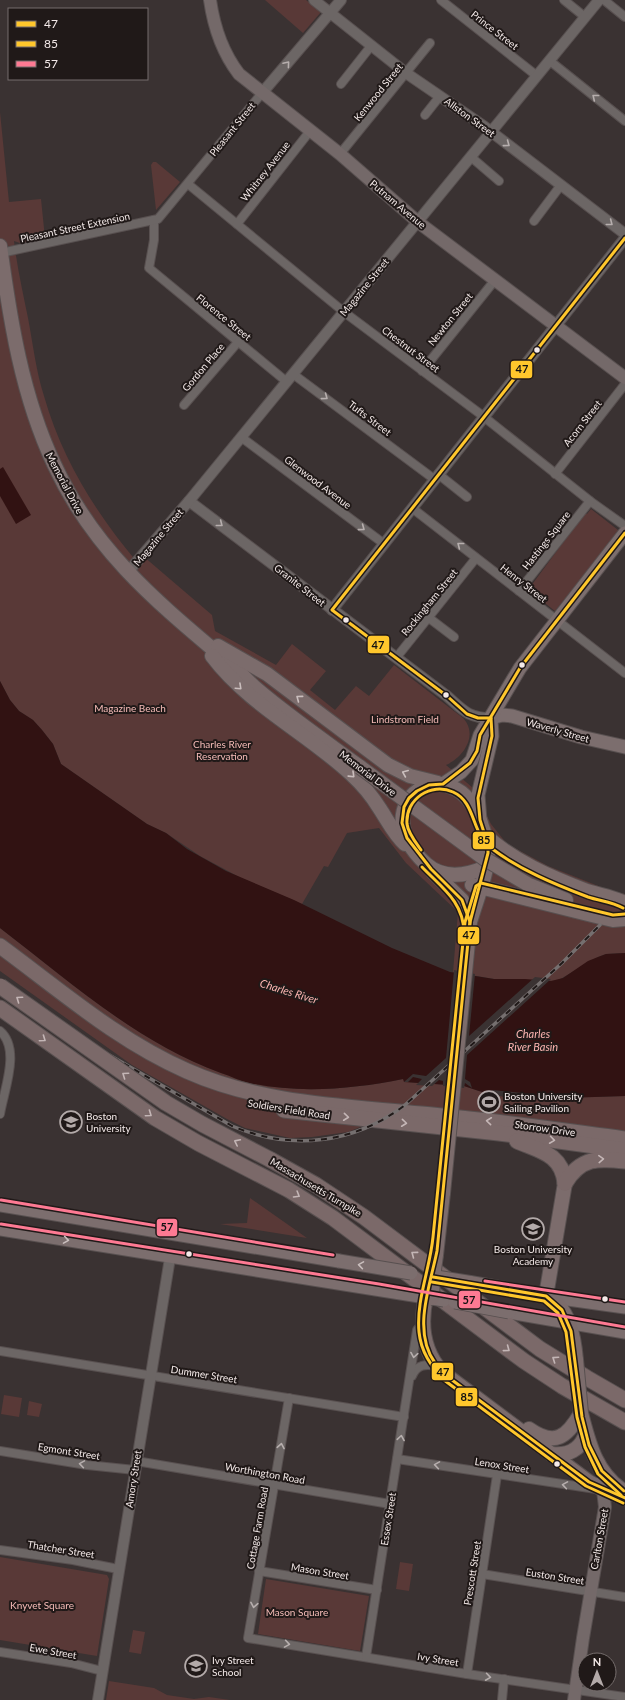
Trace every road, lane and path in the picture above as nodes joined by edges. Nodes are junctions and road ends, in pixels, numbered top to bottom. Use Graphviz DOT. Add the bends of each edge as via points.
graph roads {
  1 [pos="210,0"];
  2 [pos="314,0"];
  3 [pos="341,0"];
  4 [pos="441,0"];
  5 [pos="564,0"];
  6 [pos="599,0"];
  7 [pos="604,0"];
  8 [pos="330,13"];
  9 [pos="585,17"];
  10 [pos="625,17"];
  11 [pos="430,43"];
  12 [pos="371,46"];
  13 [pos="550,61"];
  14 [pos="406,73"];
  15 [pos="537,76"];
  16 [pos="341,84"];
  17 [pos="262,94"];
  18 [pos="440,96"];
  19 [pos="425,115"];
  20 [pos="625,122"];
  21 [pos="310,131"];
  22 [pos="491,132"];
  23 [pos="340,154"];
  24 [pos="471,157"];
  25 [pos="499,181"];
  26 [pos="188,184"];
  27 [pos="561,185"];
  28 [pos="154,220"];
  29 [pos="534,221"];
  30 [pos="418,222"];
  31 [pos="237,224"];
  32 [pos="625,234"];
  33 [pos="625,238"];
  34 [pos="0,249"];
  35 [pos="495,280"];
  36 [pos="344,312"];
  37 [pos="556,326"];
  38 [pos="238,342"];
  39 [pos="422,371"];
  40 [pos="294,374"];
  41 [pos="625,378"];
  42 [pos="287,382"];
  43 [pos="625,384"];
  44 [pos="184,405"];
  45 [pos="484,418"];
  46 [pos="241,437"];
  47 [pos="555,474"];
  48 [pos="436,476"];
  49 [pos="467,497"];
  50 [pos="189,501"];
  51 [pos="590,501"];
  52 [pos="412,508"];
  53 [pos="625,526"];
  54 [pos="625,533"];
  55 [pos="383,543"];
  56 [pos="476,558"];
  57 [pos="127,573"];
  58 [pos="519,591"];
  59 [pos="332,610"];
  60 [pos="429,618"];
  61 [pos="557,621"];
  62 [pos="196,635"];
  63 [pos="454,637"];
  64 [pos="396,658"];
  65 [pos="625,673"];
  66 [pos="490,718"];
  67 [pos="625,747"];
  68 [pos="443,784"];
  69 [pos="480,820"];
  70 [pos="485,834"];
  71 [pos="422,858"];
  72 [pos="486,867"];
  73 [pos="440,872"];
  74 [pos="531,881"];
  75 [pos="480,888"];
  76 [pos="625,903"];
  77 [pos="625,907"];
  78 [pos="625,916"];
  79 [pos="625,919"];
  80 [pos="470,922"];
  81 [pos="0,946"];
  82 [pos="0,958"];
  83 [pos="0,986"];
  84 [pos="0,1008"];
  85 [pos="0,1031"];
  86 [pos="0,1114"];
  87 [pos="465,1118"];
  88 [pos="499,1133"];
  89 [pos="625,1139"];
  90 [pos="625,1150"];
  91 [pos="550,1155"];
  92 [pos="625,1161"];
  93 [pos="579,1167"];
  94 [pos="565,1183"];
  95 [pos="0,1205"];
  96 [pos="0,1229"];
  97 [pos="170,1258"];
  98 [pos="433,1277"];
  99 [pos="546,1296"];
  100 [pos="429,1297"];
  101 [pos="625,1307"];
  102 [pos="568,1323"];
  103 [pos="428,1324"];
  104 [pos="625,1332"];
  105 [pos="0,1351"];
  106 [pos="437,1366"];
  107 [pos="150,1375"];
  108 [pos="410,1380"];
  109 [pos="289,1398"];
  110 [pos="625,1400"];
  111 [pos="404,1417"];
  112 [pos="625,1422"];
  113 [pos="582,1425"];
  114 [pos="0,1450"];
  115 [pos="551,1454"];
  116 [pos="594,1457"];
  117 [pos="397,1459"];
  118 [pos="136,1466"];
  119 [pos="497,1475"];
  120 [pos="274,1484"];
  121 [pos="604,1490"];
  122 [pos="625,1492"];
  123 [pos="625,1498"];
  124 [pos="390,1504"];
  125 [pos="0,1550"];
  126 [pos="118,1569"];
  127 [pos="259,1571"];
  128 [pos="482,1574"];
  129 [pos="377,1590"];
  130 [pos="591,1591"];
  131 [pos="625,1597"];
  132 [pos="248,1638"];
  133 [pos="0,1652"];
  134 [pos="366,1658"];
  135 [pos="102,1671"];
  136 [pos="467,1674"];
  137 [pos="504,1679"];
  138 [pos="575,1694"];
  139 [pos="625,1697"];
  140 [pos="98,1700"];
  141 [pos="502,1700"];
  1 -- 17 [label="main road, Putnam Avenue" via="213,20 228,59 239,74"];
  2 -- 8 [label="street, Allston Street"];
  3 -- 8 [label="street, Pleasant Street"];
  4 -- 15 [label="street, Prince Street"];
  5 -- 9 [label="street"];
  6 -- 9 [label="street, Magazine Street"];
  7 -- 10 [label="street"];
  8 -- 12 [label="street, Allston Street"];
  17 -- 8 [label="street, Pleasant Street, one-way"];
  9 -- 13 [label="street, Magazine Street"];
  11 -- 14 [label="street, Kenwood Street"];
  12 -- 14 [label="street, Allston Street"];
  12 -- 16 [label="street"];
  13 -- 15 [label="street, Magazine Street"];
  20 -- 13 [label="street, one-way"];
  14 -- 18 [label="street, Allston Street"];
  14 -- 23 [label="street, Kenwood Street"];
  15 -- 22 [label="street, Magazine Street"];
  17 -- 21 [label="main road, Putnam Avenue"];
  17 -- 26 [label="street, Pleasant Street"];
  18 -- 19 [label="street"];
  18 -- 22 [label="street, Allston Street"];
  21 -- 23 [label="main road, Putnam Avenue"];
  21 -- 31 [label="street, Whitney Avenue"];
  22 -- 24 [label="street, Magazine Street"];
  22 -- 27 [label="street, Allston Street, one-way"];
  23 -- 30 [label="main road, Putnam Avenue"];
  24 -- 25 [label="street"];
  24 -- 30 [label="street, Magazine Street"];
  26 -- 28 [label="street, Pleasant Street" via="160,217"];
  26 -- 31 [label="street, Chestnut Street"];
  27 -- 29 [label="street"];
  27 -- 32 [label="street, Allston Street, one-way"];
  28 -- 34 [label="street, Pleasant Street Extension"];
  28 -- 38 [label="street, Florence Street" via="154,240 149,268"];
  30 -- 35 [label="main road, Putnam Avenue"];
  30 -- 36 [label="street, Magazine Street"];
  31 -- 36 [label="street, Chestnut Street"];
  33 -- 37 [label="street"];
  34 -- 57 [label="highway, Memorial Drive" via="19,360 40,434 57,472 78,508"];
  35 -- 37 [label="main road, Putnam Avenue"];
  35 -- 39 [label="street, Newton Street"];
  36 -- 39 [label="street, Chestnut Street"];
  36 -- 40 [label="street, Magazine Street"];
  37 -- 41 [label="main road, Putnam Avenue"];
  37 -- 45 [label="street"];
  38 -- 42 [label="street, Florence Street"];
  38 -- 44 [label="street, Gordon Place"];
  39 -- 45 [label="street, Chestnut Street"];
  40 -- 42 [label="street, Magazine Street"];
  40 -- 48 [label="street, Tufts Street, one-way"];
  42 -- 46 [label="street, Magazine Street"];
  43 -- 47 [label="street, Acorn Street"];
  45 -- 47 [label="street, Chestnut Street"];
  45 -- 48 [label="street"];
  46 -- 50 [label="street, Magazine Street"];
  46 -- 55 [label="street, Glenwood Avenue, one-way"];
  47 -- 51 [label="street, Chestnut Street"];
  48 -- 49 [label="street, Tufts Street"];
  48 -- 52 [label="street"];
  50 -- 57 [label="street, Magazine Street"];
  50 -- 59 [label="street, Granite Street, one-way"];
  51 -- 53 [label="street, Chestnut Street"];
  51 -- 58 [label="street, Hastings Square"];
  52 -- 55 [label="street"];
  56 -- 52 [label="street, Henry Street, one-way"];
  54 -- 61 [label="main road"];
  55 -- 59 [label="street"];
  56 -- 58 [label="street, Henry Street"];
  56 -- 60 [label="street, Rockingham Street"];
  57 -- 62 [label="highway, Memorial Drive"];
  58 -- 61 [label="street, Henry Street"];
  59 -- 64 [label="street, Granite Street"];
  60 -- 63 [label="street"];
  60 -- 64 [label="street, Rockingham Street"];
  61 -- 65 [label="street, Henry Street"];
  61 -- 66 [label="main road" via="520,668"];
  68 -- 62 [label="highway, one-way" via="410,776 388,765 254,666"];
  62 -- 71 [label="highway, one-way" via="225,672 248,695 353,776 374,800 398,837"];
  62 -- 74 [label="highway, Memorial Drive" via="230,664 264,685 363,764"];
  64 -- 66 [label="street, Granite Street" via="467,714 478,718"];
  66 -- 67 [label="main road, Waverly Street" via="512,716"];
  66 -- 68 [label="main road" via="480,735 472,760 461,772"];
  66 -- 69 [label="main road" via="492,736 478,795"];
  68 -- 69 [label="highway" via="466,796"];
  68 -- 71 [label="highway" via="429,785 416,791 404,807 403,829"];
  69 -- 70 [label="highway"];
  70 -- 72 [label="highway" via="488,849"];
  70 -- 76 [label="highway" via="502,850 533,868 572,885"];
  71 -- 73 [label="highway"];
  71 -- 80 [label="highway" via="460,898 466,906"];
  72 -- 73 [label="highway" via="463,876"];
  72 -- 75 [label="highway"];
  73 -- 75 [label="highway"];
  74 -- 77 [label="highway, Memorial Drive"];
  74 -- 78 [label="highway, Memorial Drive" via="583,906"];
  75 -- 79 [label="highway" via="613,920"];
  75 -- 80 [label="highway"];
  80 -- 98 [label="highway, Essex Street, bridge"];
  81 -- 87 [label="highway, Soldiers Field Road" via="139,1046 175,1066 212,1082 277,1099"];
  82 -- 88 [label="highway, Soldiers Field Road, one-way" via="134,1055 170,1074 221,1095 288,1111"];
  110 -- 83 [label="highway, Massachusetts Turnpike, one-way, bridge" via="540,1349 370,1220 316,1185 166,1103"];
  84 -- 112 [label="highway, Massachusetts Turnpike, one-way" via="155,1118 289,1190 333,1218 544,1375"];
  85 -- 86 [label="street" via="11,1049"];
  89 -- 87 [label="highway, Storrow Drive, one-way"];
  88 -- 90 [label="highway, Storrow Drive, one-way"];
  88 -- 91 [label="highway"];
  91 -- 93 [label="highway"];
  91 -- 94 [label="highway" via="560,1165"];
  93 -- 92 [label="highway, one-way" via="596,1159"];
  93 -- 94 [label="highway"];
  94 -- 99 [label="highway"];
  98 -- 95 [label="main road, one-way, bridge"];
  96 -- 97 [label="main road, one-way"];
  97 -- 100 [label="main road"];
  97 -- 107 [label="street, Amory Street"];
  98 -- 99 [label="highway, bridge"];
  98 -- 100 [label="highway, Essex Street, bridge"];
  99 -- 101 [label="main road"];
  99 -- 102 [label="highway, Carlton Street" via="558,1304"];
  100 -- 102 [label="main road, bridge"];
  100 -- 103 [label="highway, Essex Street"];
  102 -- 104 [label="main road"];
  102 -- 113 [label="highway, Carlton Street, bridge" via="573,1337"];
  103 -- 106 [label="highway" via="427,1346"];
  103 -- 108 [label="street, Essex Street, one-way" via="417,1330"];
  103 -- 113 [label="highway" via="437,1349 449,1367 533,1432 544,1438 557,1438"];
  105 -- 107 [label="street, Dummer Street"];
  106 -- 108 [label="street" via="420,1366"];
  106 -- 115 [label="highway"];
  107 -- 109 [label="street, Dummer Street"];
  107 -- 118 [label="street, Amory Street"];
  108 -- 111 [label="street, Essex Street"];
  109 -- 111 [label="street, Dummer Street"];
  120 -- 109 [label="street, Cottage Farm Road, one-way"];
  117 -- 111 [label="street, Essex Street, one-way"];
  113 -- 115 [label="highway" via="582,1443 574,1451 565,1455"];
  113 -- 116 [label="highway, Carlton Street"];
  118 -- 114 [label="street, Egmont Street, one-way" via="88,1465"];
  115 -- 121 [label="highway" via="584,1480"];
  116 -- 121 [label="main road, Carlton Street"];
  116 -- 122 [label="highway" via="606,1476"];
  119 -- 117 [label="street, Lenox Street, one-way"];
  117 -- 124 [label="street, Essex Street"];
  118 -- 120 [label="street, Worthington Road"];
  118 -- 126 [label="street, Amory Street"];
  121 -- 119 [label="street, Lenox Street, one-way"];
  119 -- 128 [label="street, Prescott Street"];
  120 -- 124 [label="street, Worthington Road"];
  120 -- 127 [label="street, Cottage Farm Road"];
  121 -- 123 [label="highway"];
  121 -- 130 [label="main road, Carlton Street" via="605,1507"];
  124 -- 129 [label="street, Essex Street"];
  125 -- 126 [label="street, Thatcher Street"];
  126 -- 135 [label="street, Amory Street"];
  127 -- 129 [label="street, Mason Street"];
  127 -- 132 [label="street, Cottage Farm Road, one-way"];
  128 -- 130 [label="street, Euston Street"];
  128 -- 136 [label="street, Prescott Street"];
  129 -- 134 [label="street, Essex Street"];
  130 -- 131 [label="street, Euston Street"];
  130 -- 138 [label="main road, Carlton Street"];
  132 -- 134 [label="street, Ivy Street, one-way"];
  133 -- 135 [label="street, Ewe Street" via="71,1663"];
  134 -- 136 [label="street, Ivy Street"];
  135 -- 140 [label="street, Amory Street"];
  136 -- 137 [label="street, Ivy Street, one-way"];
  137 -- 138 [label="street, Ivy Street"];
  137 -- 141 [label="street"];
  138 -- 139 [label="street, Ivy Street"];
}
